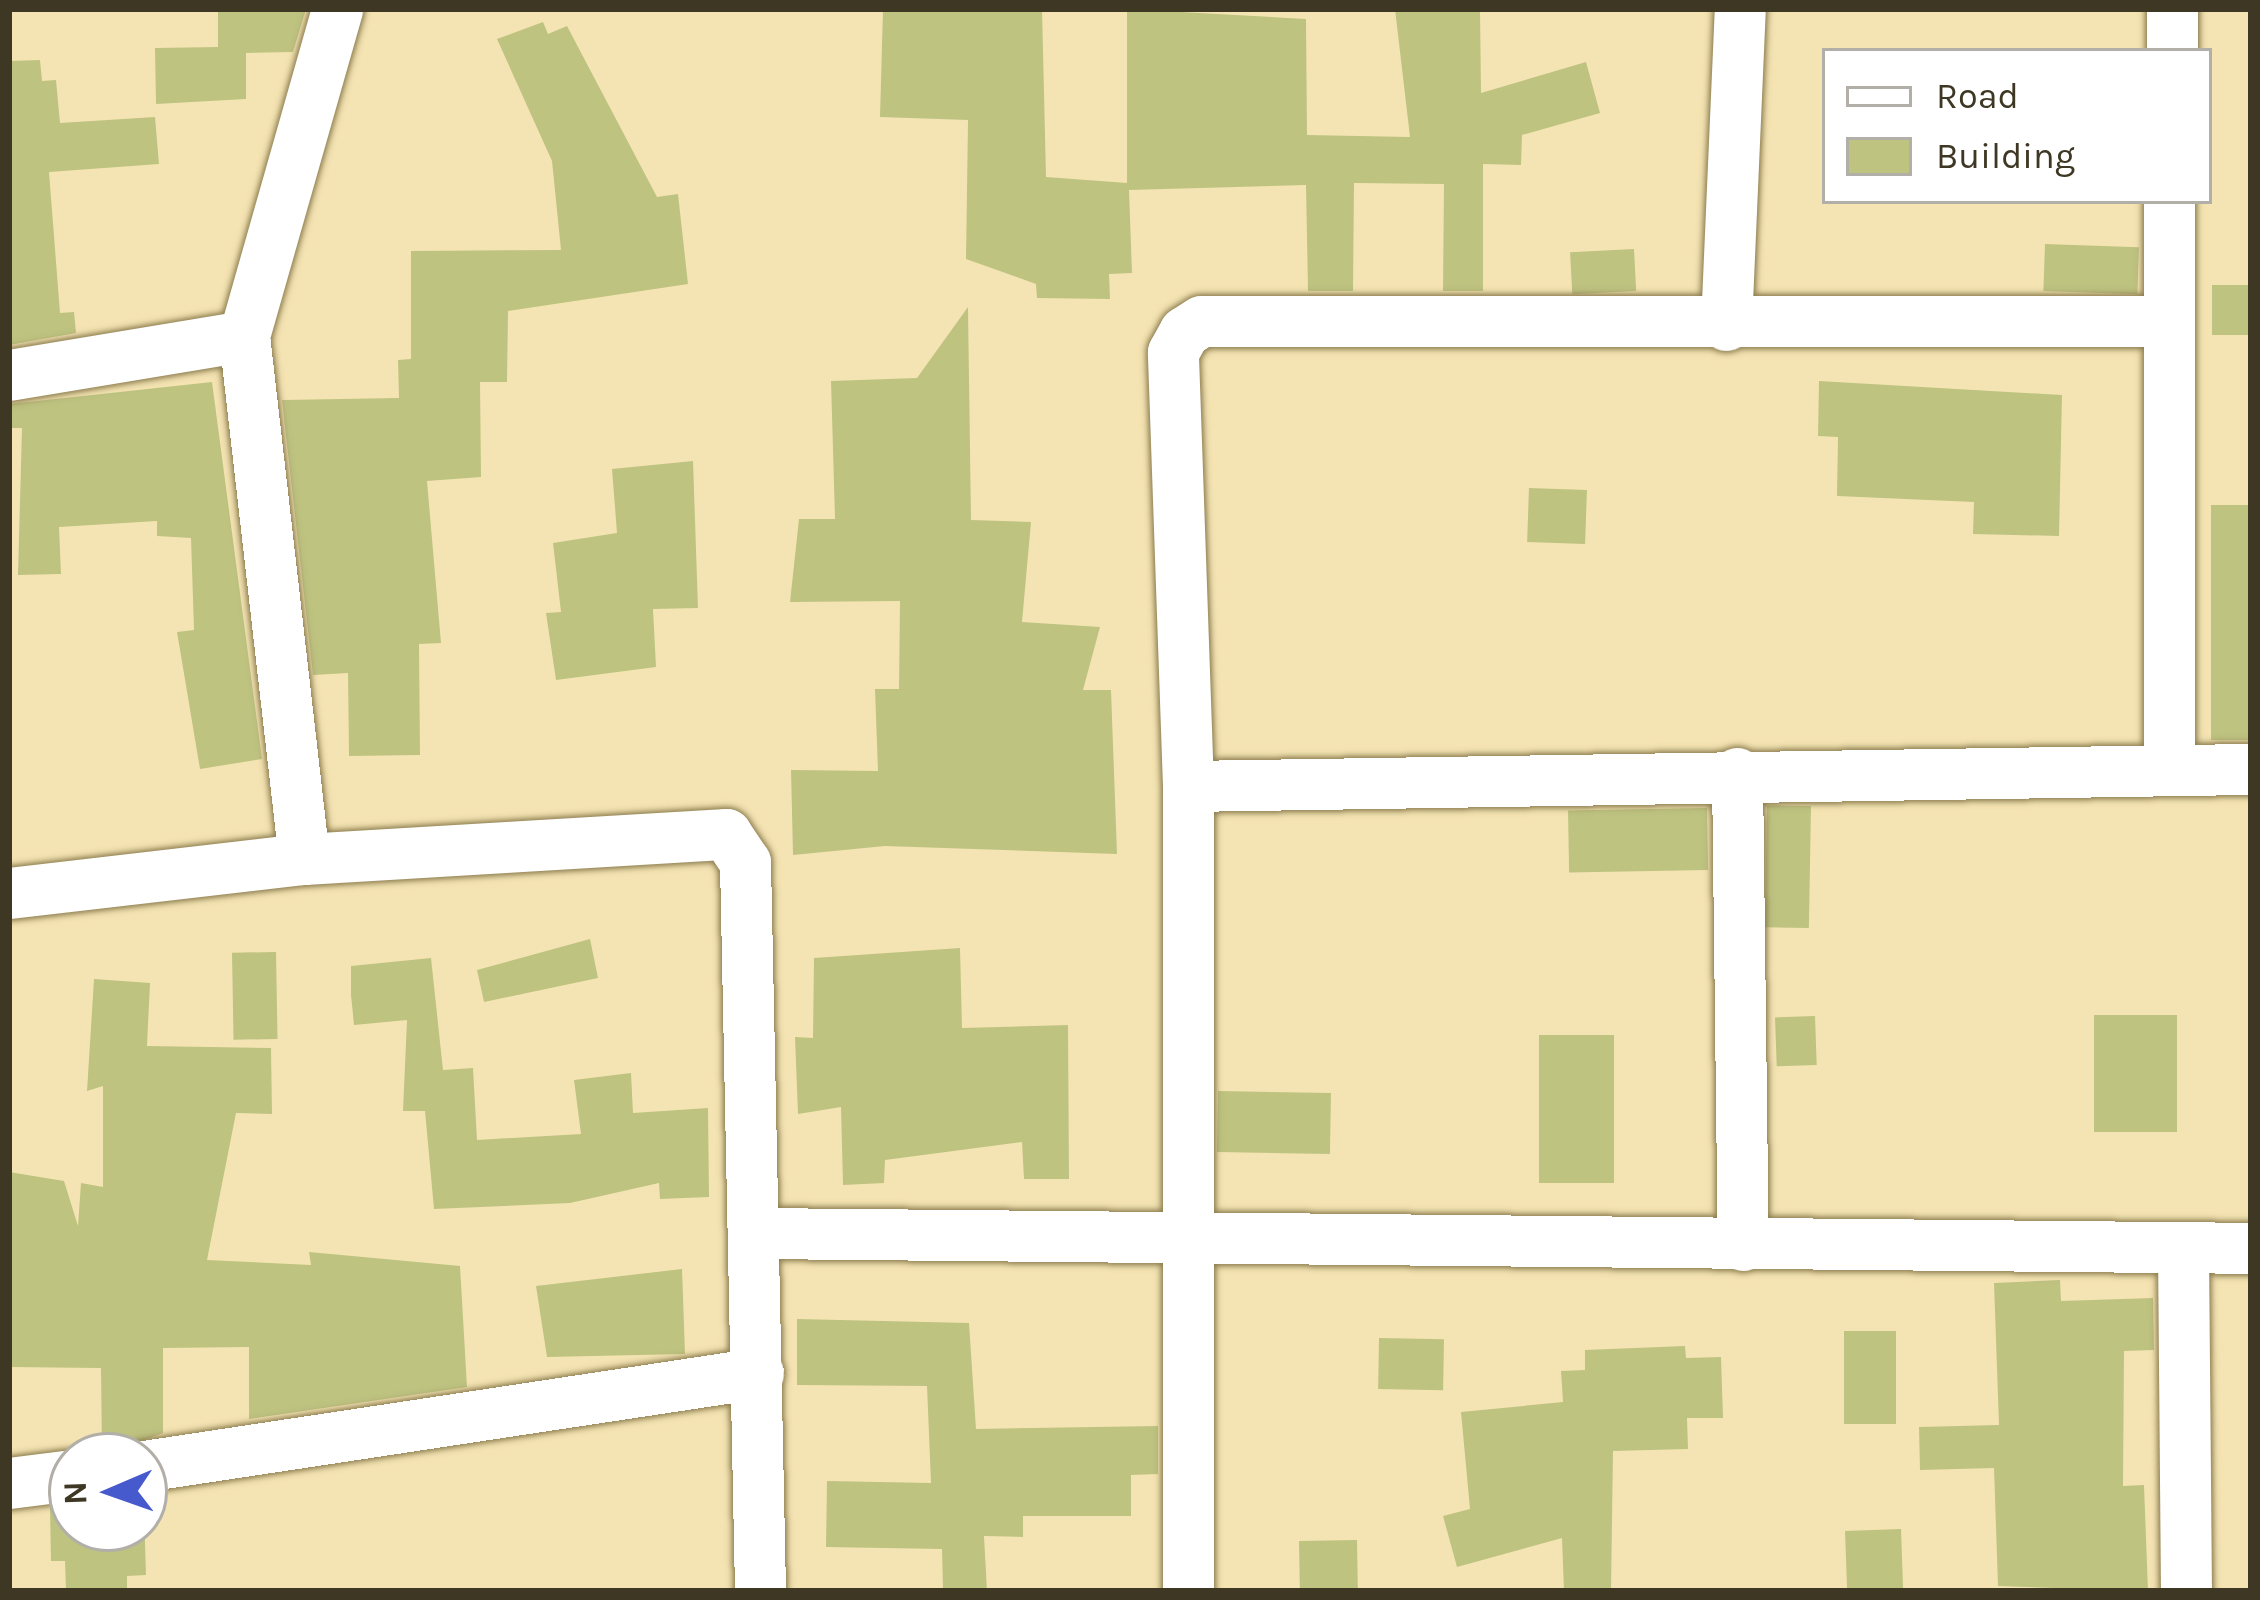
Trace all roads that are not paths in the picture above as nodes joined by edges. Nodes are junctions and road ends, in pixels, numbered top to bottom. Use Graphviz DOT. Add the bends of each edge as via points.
graph roads {
  1 [pos="337,9"];
  2 [pos="1740,9"];
  3 [pos="2172,9"];
  4 [pos="2172,48"];
  5 [pos="2169,204"];
  6 [pos="2167,322"];
  7 [pos="1726,325"];
  8 [pos="244,336"];
  9 [pos="9,375"];
  10 [pos="2169,763"];
  11 [pos="2251,769"];
  12 [pos="1737,773"];
  13 [pos="1188,785"];
  14 [pos="304,859"];
  15 [pos="9,893"];
  16 [pos="756,1233"];
  17 [pos="1185,1238"];
  18 [pos="1743,1245"];
  19 [pos="2251,1248"];
  20 [pos="2183,1250"];
  21 [pos="758,1373"];
  22 [pos="168,1462"];
  23 [pos="48,1478"];
  24 [pos="9,1483"];
  25 [pos="760,1591"];
  26 [pos="1189,1591"];
  27 [pos="2186,1591"];
  1 -- 8 [label="street"];
  2 -- 7 [label="street"];
  3 -- 4 [label="street"];
  5 -- 6 [label="street"];
  6 -- 7 [label="street"];
  6 -- 10 [label="street"];
  7 -- 13 [label="street" via="1201,321 1184,332 1173,352"];
  8 -- 9 [label="street"];
  8 -- 14 [label="street"];
  10 -- 11 [label="street"];
  10 -- 12 [label="street"];
  12 -- 13 [label="street"];
  12 -- 18 [label="street"];
  13 -- 17 [label="street"];
  14 -- 15 [label="street"];
  14 -- 16 [label="street" via="726,834 745,862"];
  16 -- 17 [label="street"];
  16 -- 21 [label="street"];
  17 -- 18 [label="street"];
  17 -- 26 [label="street"];
  18 -- 20 [label="street"];
  19 -- 20 [label="street"];
  20 -- 27 [label="street"];
  21 -- 22 [label="street"];
  21 -- 25 [label="street"];
  23 -- 24 [label="street"];
}
